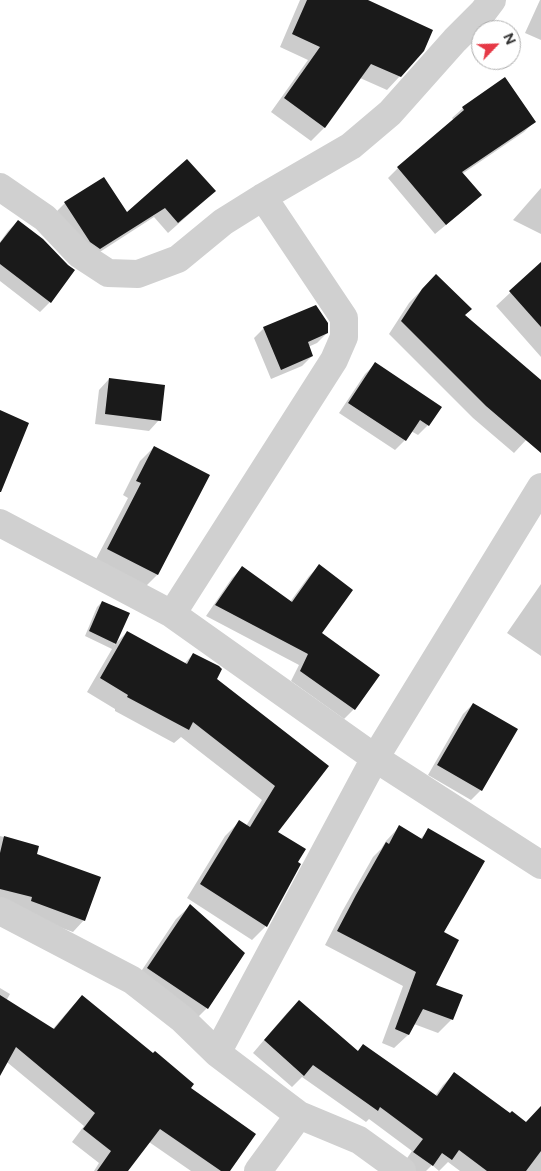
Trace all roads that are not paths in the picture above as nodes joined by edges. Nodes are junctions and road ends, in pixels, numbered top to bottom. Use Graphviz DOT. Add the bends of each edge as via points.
graph roads {
  1 [pos="492,0"];
  2 [pos="0,187"];
  3 [pos="263,197"];
  4 [pos="541,488"];
  5 [pos="0,523"];
  6 [pos="172,614"];
  7 [pos="374,758"];
  8 [pos="541,865"];
  9 [pos="0,911"];
  10 [pos="217,1054"];
  11 [pos="299,1115"];
  12 [pos="258,1171"];
  13 [pos="402,1171"];
  1 -- 3 [label="street" via="390,113 358,141"];
  2 -- 3 [label="street" via="45,218 79,254 108,273 138,274 178,259 223,222"];
  3 -- 6 [label="street" via="344,318 344,337 334,360"];
  4 -- 7 [label="street"];
  5 -- 6 [label="street"];
  6 -- 7 [label="street"];
  7 -- 8 [label="street"];
  7 -- 10 [label="street"];
  9 -- 10 [label="street" via="132,980 182,1019"];
  10 -- 11 [label="street"];
  11 -- 12 [label="street"];
  11 -- 13 [label="street" via="359,1140"];
}
